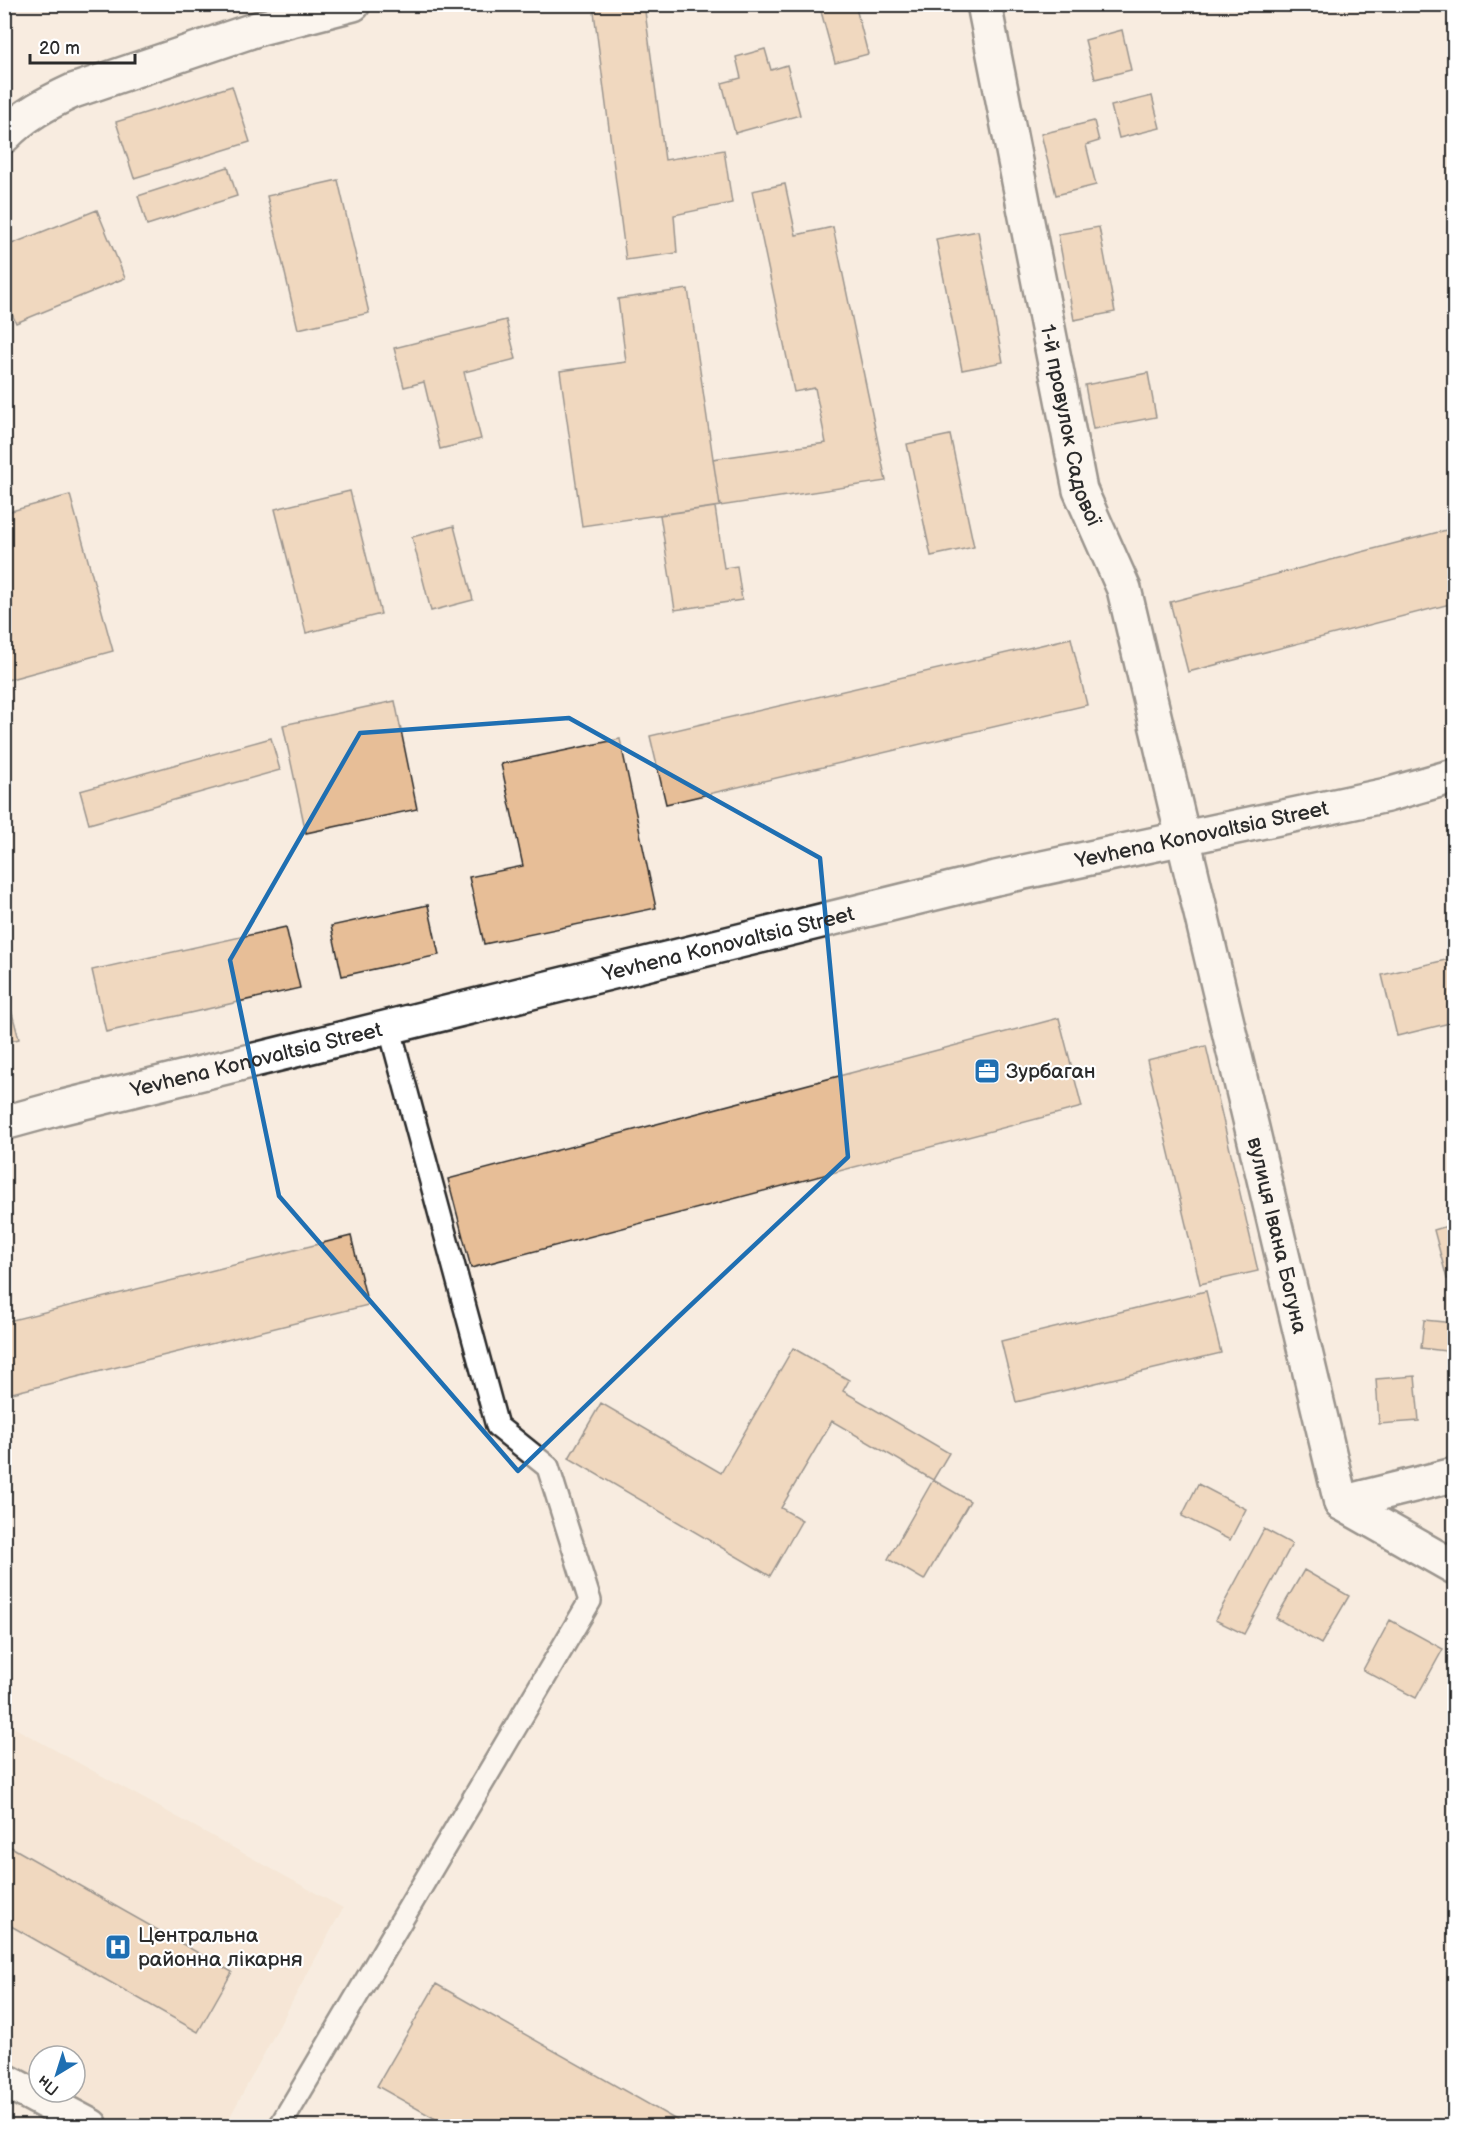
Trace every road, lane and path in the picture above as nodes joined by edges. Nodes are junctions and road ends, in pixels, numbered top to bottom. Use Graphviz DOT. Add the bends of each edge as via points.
graph roads {
  1 [pos="354,4"];
  2 [pos="984,4"];
  3 [pos="4,136"];
  4 [pos="1455,776"];
  5 [pos="1184,838"];
  6 [pos="389,1026"];
  7 [pos="4,1123"];
  8 [pos="1455,1475"];
  9 [pos="1341,1503"];
  10 [pos="1455,1568"];
  11 [pos="4,2080"];
  12 [pos="91,2127"];
  13 [pos="280,2127"];
  1 -- 3 [label="street" via="260,28 73,91 43,105"];
  2 -- 5 [label="street, 1-й провулок Садової" via="1080,490 1124,589"];
  4 -- 5 [label="street, Yevhena Konovaltsia Street" via="1387,795"];
  5 -- 6 [label="street, Yevhena Konovaltsia Street" via="996,878"];
  5 -- 9 [label="street, вулиця Івана Богуна"];
  6 -- 7 [label="street, Yevhena Konovaltsia Street"];
  6 -- 13 [label="lane" via="497,1426 548,1467 590,1601"];
  8 -- 9 [label="street"];
  9 -- 10 [label="street"];
  11 -- 12 [label="street"];
}
